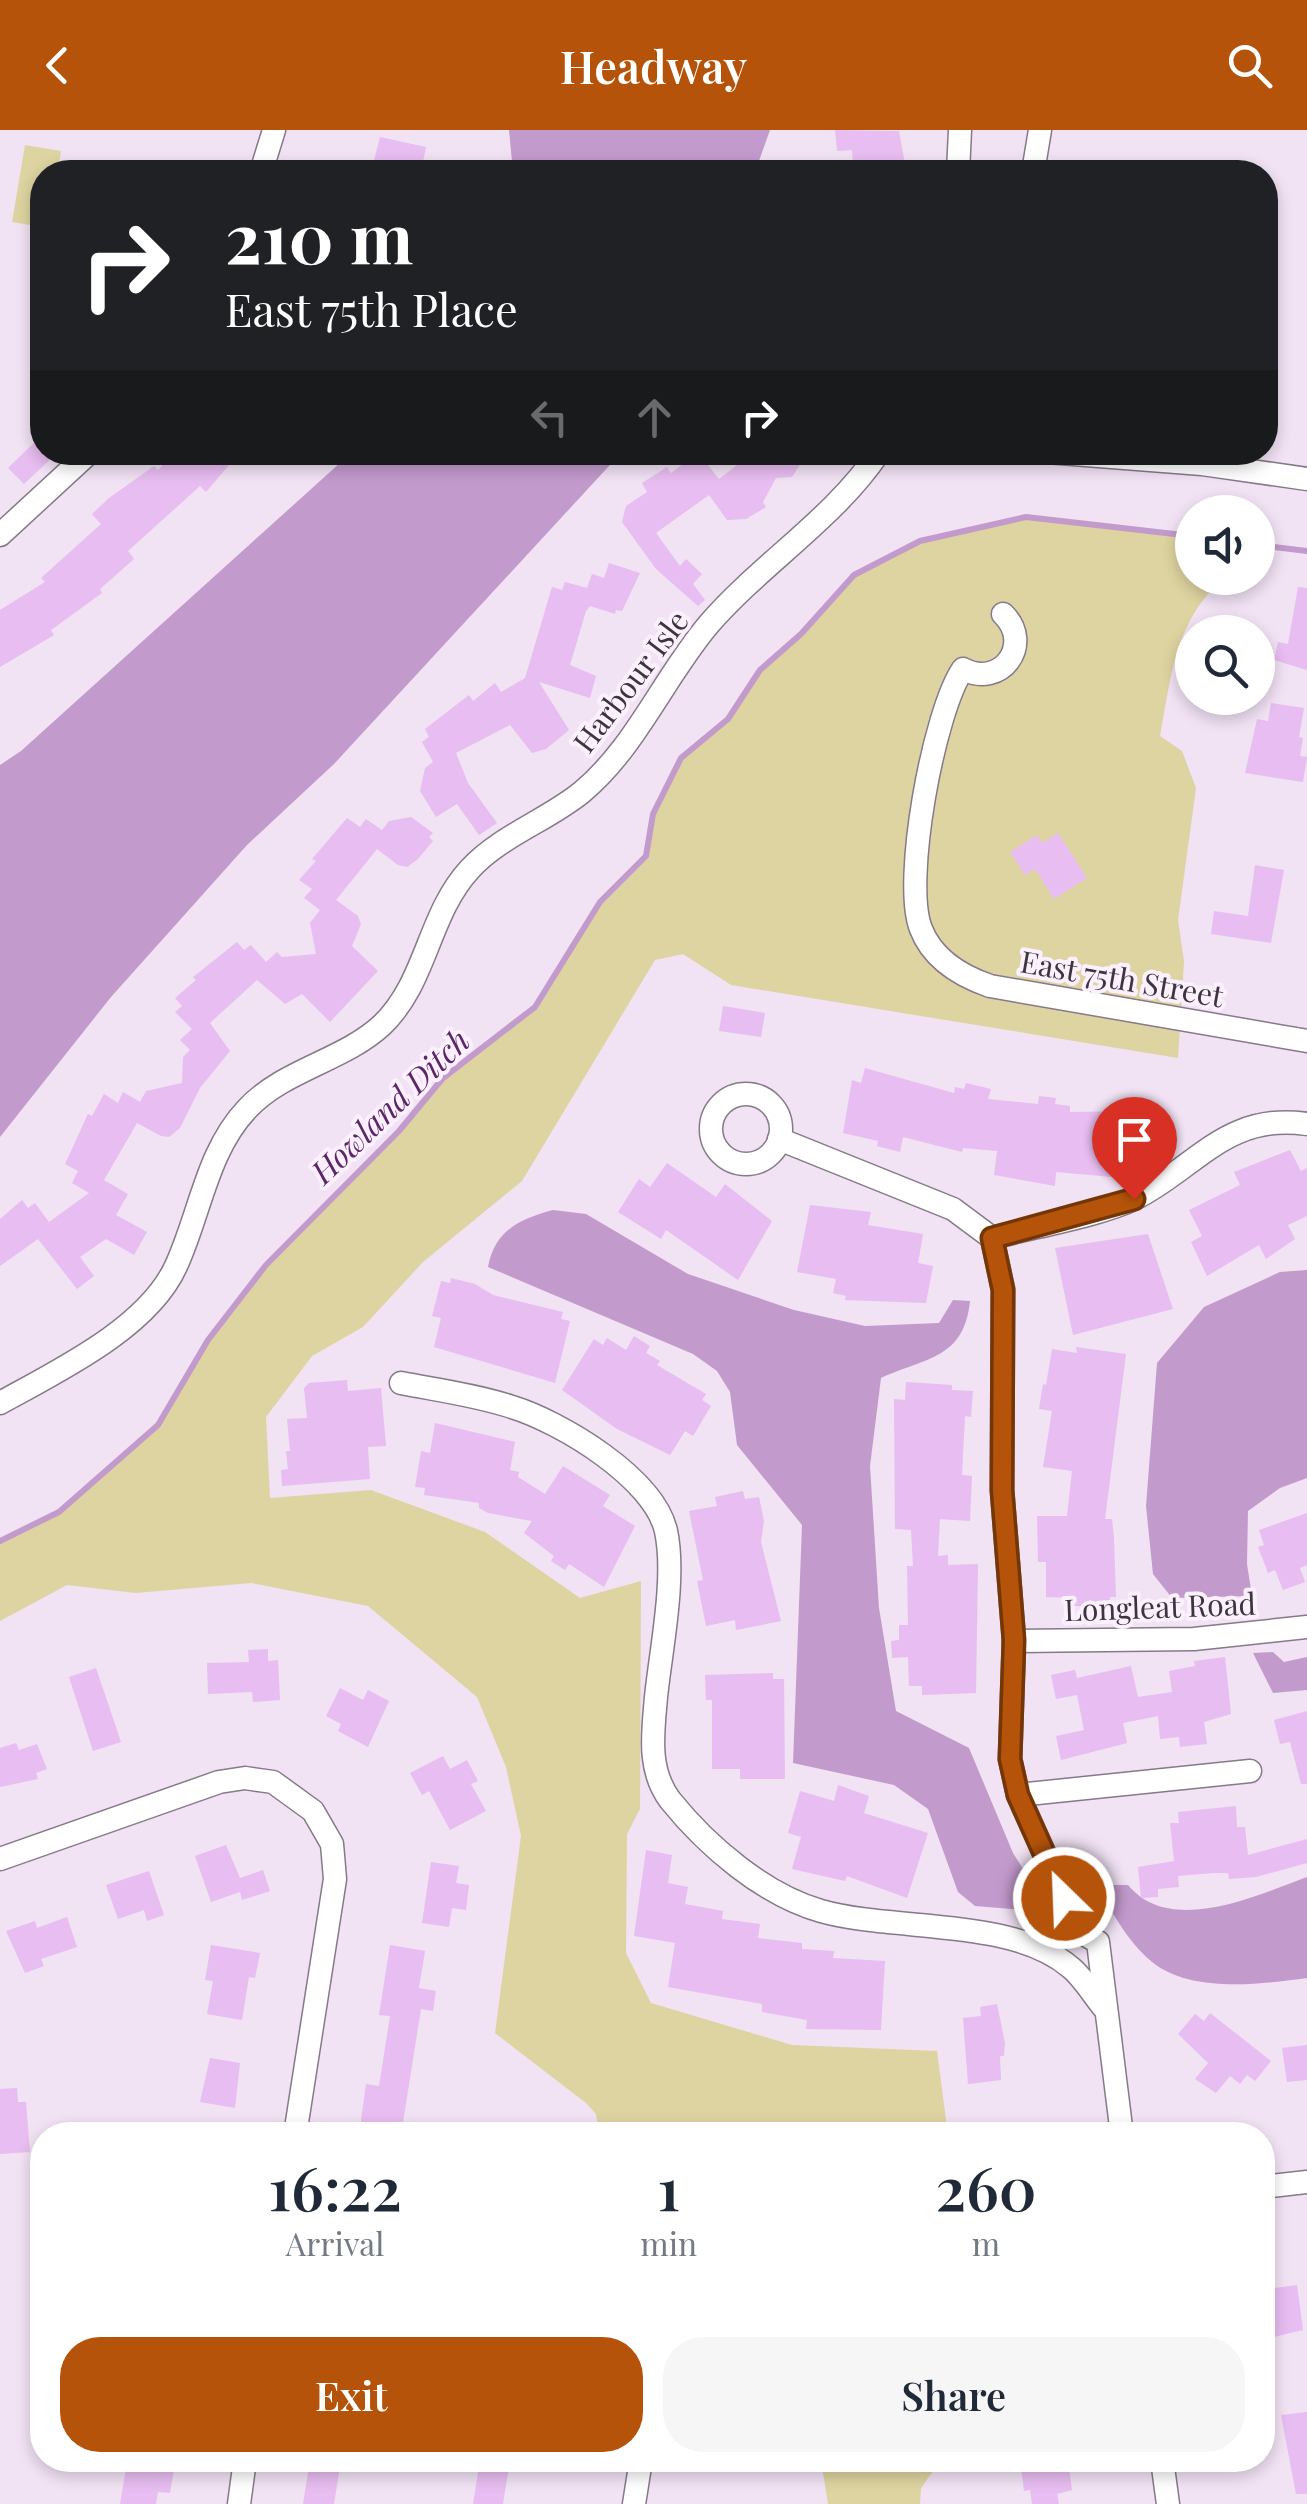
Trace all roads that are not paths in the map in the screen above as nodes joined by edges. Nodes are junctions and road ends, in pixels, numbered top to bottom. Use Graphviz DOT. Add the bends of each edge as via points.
graph roads {
  1 [pos="274,130"];
  2 [pos="960,130"];
  3 [pos="1040,130"];
  4 [pos="265,160"];
  5 [pos="959,160"];
  6 [pos="1035,160"];
  7 [pos="76,465"];
  8 [pos="870,465"];
  9 [pos="1209,465"];
  10 [pos="1307,479"];
  11 [pos="0,535"];
  12 [pos="1003,614"];
  13 [pos="1307,1041"];
  14 [pos="1307,1124"];
  15 [pos="779,1139"];
  16 [pos="992,1238"];
  17 [pos="401,1382"];
  18 [pos="0,1403"];
  19 [pos="1307,1627"];
  20 [pos="1014,1640"];
  21 [pos="1250,1771"];
  22 [pos="1018,1795"];
  23 [pos="0,1859"];
  24 [pos="1080,1932"];
  25 [pos="1029,1942"];
  26 [pos="1104,2008"];
  27 [pos="297,2122"];
  28 [pos="1120,2122"];
  29 [pos="1307,2182"];
  30 [pos="1275,2186"];
  31 [pos="243,2472"];
  32 [pos="638,2472"];
  33 [pos="1164,2472"];
  34 [pos="238,2504"];
  35 [pos="634,2504"];
  36 [pos="1168,2504"];
  1 -- 4 [label="street"];
  2 -- 5 [label="street"];
  3 -- 6 [label="street"];
  7 -- 11 [label="street"];
  8 -- 18 [label="street, Harbour Isle" via="843,498 723,608 584,790 470,869 446,903 393,1014 363,1040 266,1093 236,1121 176,1266 146,1310"];
  9 -- 10 [label="street"];
  12 -- 13 [label="street, East 75th Street" via="1016,634 1010,662 988,675 963,669 938,728 914,902 936,954 990,986"];
  14 -- 16 [label="street" via="1232,1135 1134,1199"];
  15 -- 16 [label="street" via="952,1209"];
  16 -- 20 [label="street" via="1003,1290 1002,1490"];
  17 -- 25 [label="street" via="533,1415 629,1474 651,1496 665,1525 669,1556 655,1769 669,1798 732,1860 785,1897 825,1912"];
  19 -- 20 [label="street, Longleat Road" via="1194,1639"];
  20 -- 22 [label="street" via="1010,1746"];
  21 -- 22 [label="street"];
  22 -- 24 [label="street"];
  23 -- 27 [label="street" via="223,1780 273,1782 302,1799 320,1818 335,1864"];
  24 -- 25 [label="street"];
  24 -- 26 [label="street" via="1098,1942"];
  25 -- 26 [label="street" via="1071,1967"];
  26 -- 28 [label="street"];
  29 -- 30 [label="street"];
  31 -- 34 [label="street"];
  32 -- 35 [label="street"];
  33 -- 36 [label="street"];
}
